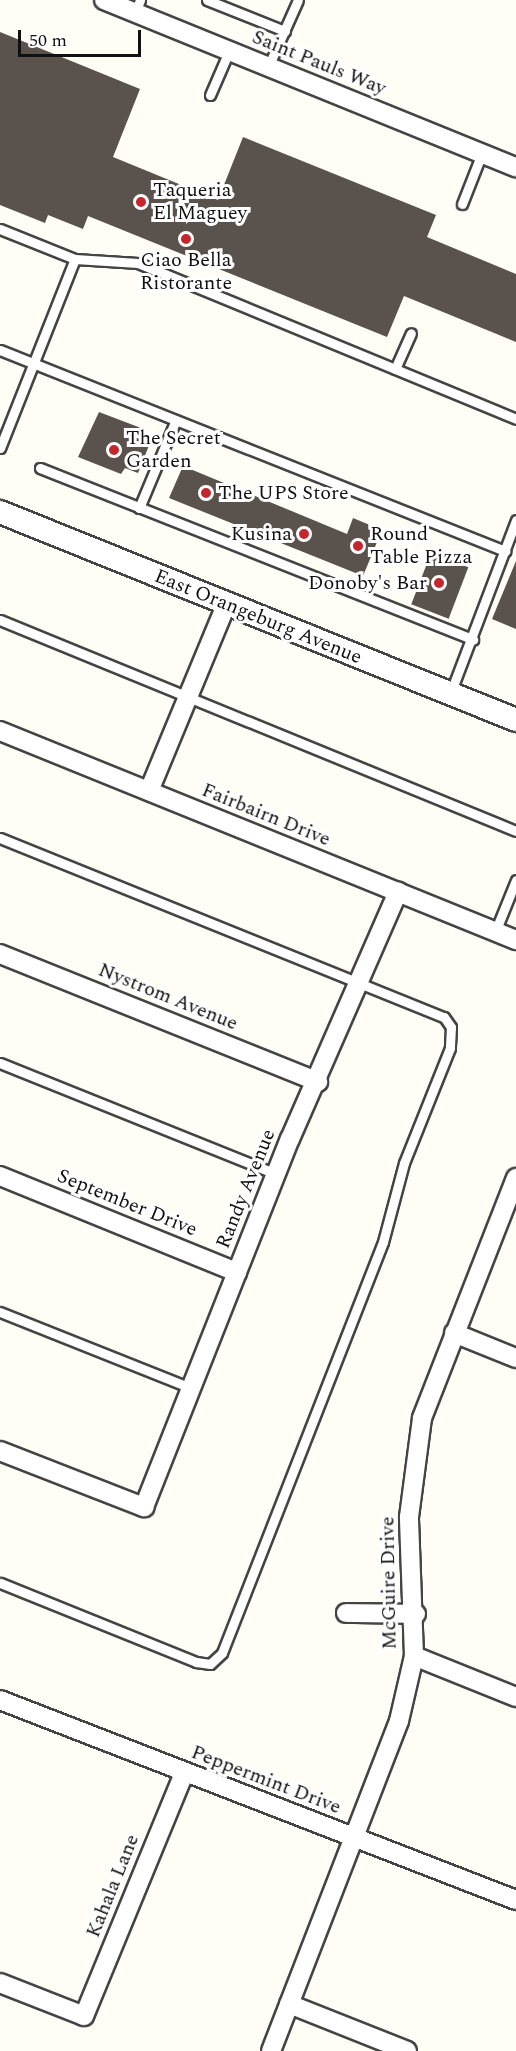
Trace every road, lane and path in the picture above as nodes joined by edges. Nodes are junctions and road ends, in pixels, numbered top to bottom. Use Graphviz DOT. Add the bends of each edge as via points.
graph roads {
  1 [pos="104,0"];
  2 [pos="207,0"];
  3 [pos="298,0"];
  4 [pos="137,6"];
  5 [pos="285,31"];
  6 [pos="229,51"];
  7 [pos="268,67"];
  8 [pos="210,95"];
  9 [pos="482,153"];
  10 [pos="516,167"];
  11 [pos="462,204"];
  12 [pos="0,229"];
  13 [pos="75,259"];
  14 [pos="411,333"];
  15 [pos="0,350"];
  16 [pos="35,364"];
  17 [pos="395,369"];
  18 [pos="516,419"];
  19 [pos="175,422"];
  20 [pos="0,448"];
  21 [pos="40,468"];
  22 [pos="139,508"];
  23 [pos="0,512"];
  24 [pos="516,520"];
  25 [pos="505,551"];
  26 [pos="226,605"];
  27 [pos="0,620"];
  28 [pos="473,639"];
  29 [pos="450,693"];
  30 [pos="189,694"];
  31 [pos="516,720"];
  32 [pos="0,731"];
  33 [pos="149,791"];
  34 [pos="516,831"];
  35 [pos="0,838"];
  36 [pos="516,880"];
  37 [pos="398,892"];
  38 [pos="495,932"];
  39 [pos="516,940"];
  40 [pos="0,954"];
  41 [pos="360,982"];
  42 [pos="0,1064"];
  43 [pos="318,1082"];
  44 [pos="276,1174"];
  45 [pos="0,1176"];
  46 [pos="516,1178"];
  47 [pos="237,1272"];
  48 [pos="0,1312"];
  49 [pos="454,1333"];
  50 [pos="516,1358"];
  51 [pos="190,1388"];
  52 [pos="0,1451"];
  53 [pos="0,1583"];
  54 [pos="346,1613"];
  55 [pos="416,1614"];
  56 [pos="414,1656"];
  57 [pos="516,1697"];
  58 [pos="2,1707"];
  59 [pos="184,1773"];
  60 [pos="353,1837"];
  61 [pos="516,1900"];
  62 [pos="0,1983"];
  63 [pos="289,2004"];
  64 [pos="271,2051"];
  65 [pos="406,2051"];
  1 -- 4 [label="street, Saint Pauls Way"];
  2 -- 5 [label="lane"];
  3 -- 5 [label="lane"];
  4 -- 6 [label="street, Saint Pauls Way"];
  5 -- 7 [label="lane"];
  6 -- 7 [label="street, Saint Pauls Way"];
  6 -- 8 [label="lane"];
  7 -- 9 [label="street, Saint Pauls Way"];
  9 -- 10 [label="street, Saint Pauls Way"];
  9 -- 11 [label="lane"];
  12 -- 13 [label="lane"];
  13 -- 16 [label="lane"];
  13 -- 17 [label="lane" via="138,263"];
  14 -- 17 [label="lane"];
  15 -- 16 [label="lane"];
  16 -- 19 [label="lane"];
  16 -- 20 [label="lane"];
  17 -- 18 [label="lane"];
  19 -- 22 [label="lane"];
  19 -- 25 [label="lane"];
  21 -- 22 [label="lane"];
  22 -- 28 [label="lane"];
  23 -- 26 [label="street, East Orangeburg Avenue"];
  24 -- 25 [label="lane"];
  25 -- 28 [label="lane"];
  26 -- 29 [label="street, East Orangeburg Avenue"];
  26 -- 30 [label="street"];
  27 -- 30 [label="lane"];
  28 -- 29 [label="lane"];
  29 -- 31 [label="street, East Orangeburg Avenue"];
  30 -- 33 [label="street"];
  30 -- 34 [label="lane"];
  32 -- 33 [label="street, Fairbairn Drive"];
  33 -- 37 [label="street, Fairbairn Drive"];
  35 -- 41 [label="lane"];
  36 -- 38 [label="lane"];
  37 -- 38 [label="street, Fairbairn Drive"];
  37 -- 41 [label="street, Randy Avenue"];
  38 -- 39 [label="street, Fairbairn Drive"];
  40 -- 43 [label="street, Nystrom Avenue"];
  41 -- 43 [label="street, Randy Avenue"];
  41 -- 53 [label="lane" via="444,1017 452,1027 450,1048 404,1163 382,1242 222,1653 210,1664 196,1662"];
  42 -- 44 [label="lane"];
  43 -- 44 [label="street, Randy Avenue"];
  44 -- 47 [label="street, Randy Avenue"];
  45 -- 47 [label="street, September Drive"];
  46 -- 49 [label="street, McGuire Drive"];
  47 -- 51 [label="street, Randy Avenue"];
  48 -- 51 [label="lane"];
  49 -- 50 [label="street"];
  49 -- 55 [label="street, McGuire Drive" via="415,1452 409,1517"];
  51 -- 52 [label="street, Randy Avenue" via="144,1507"];
  54 -- 55 [label="street"];
  55 -- 56 [label="street, McGuire Drive"];
  56 -- 57 [label="street"];
  56 -- 60 [label="street, McGuire Drive" via="399,1721"];
  58 -- 59 [label="street, Peppermint Drive"];
  59 -- 60 [label="street, Peppermint Drive"];
  59 -- 62 [label="street, Kahala Lane" via="84,2016"];
  60 -- 61 [label="street, Peppermint Drive"];
  60 -- 63 [label="street, McGuire Drive"];
  63 -- 64 [label="street, McGuire Drive"];
  63 -- 65 [label="street"];
}
